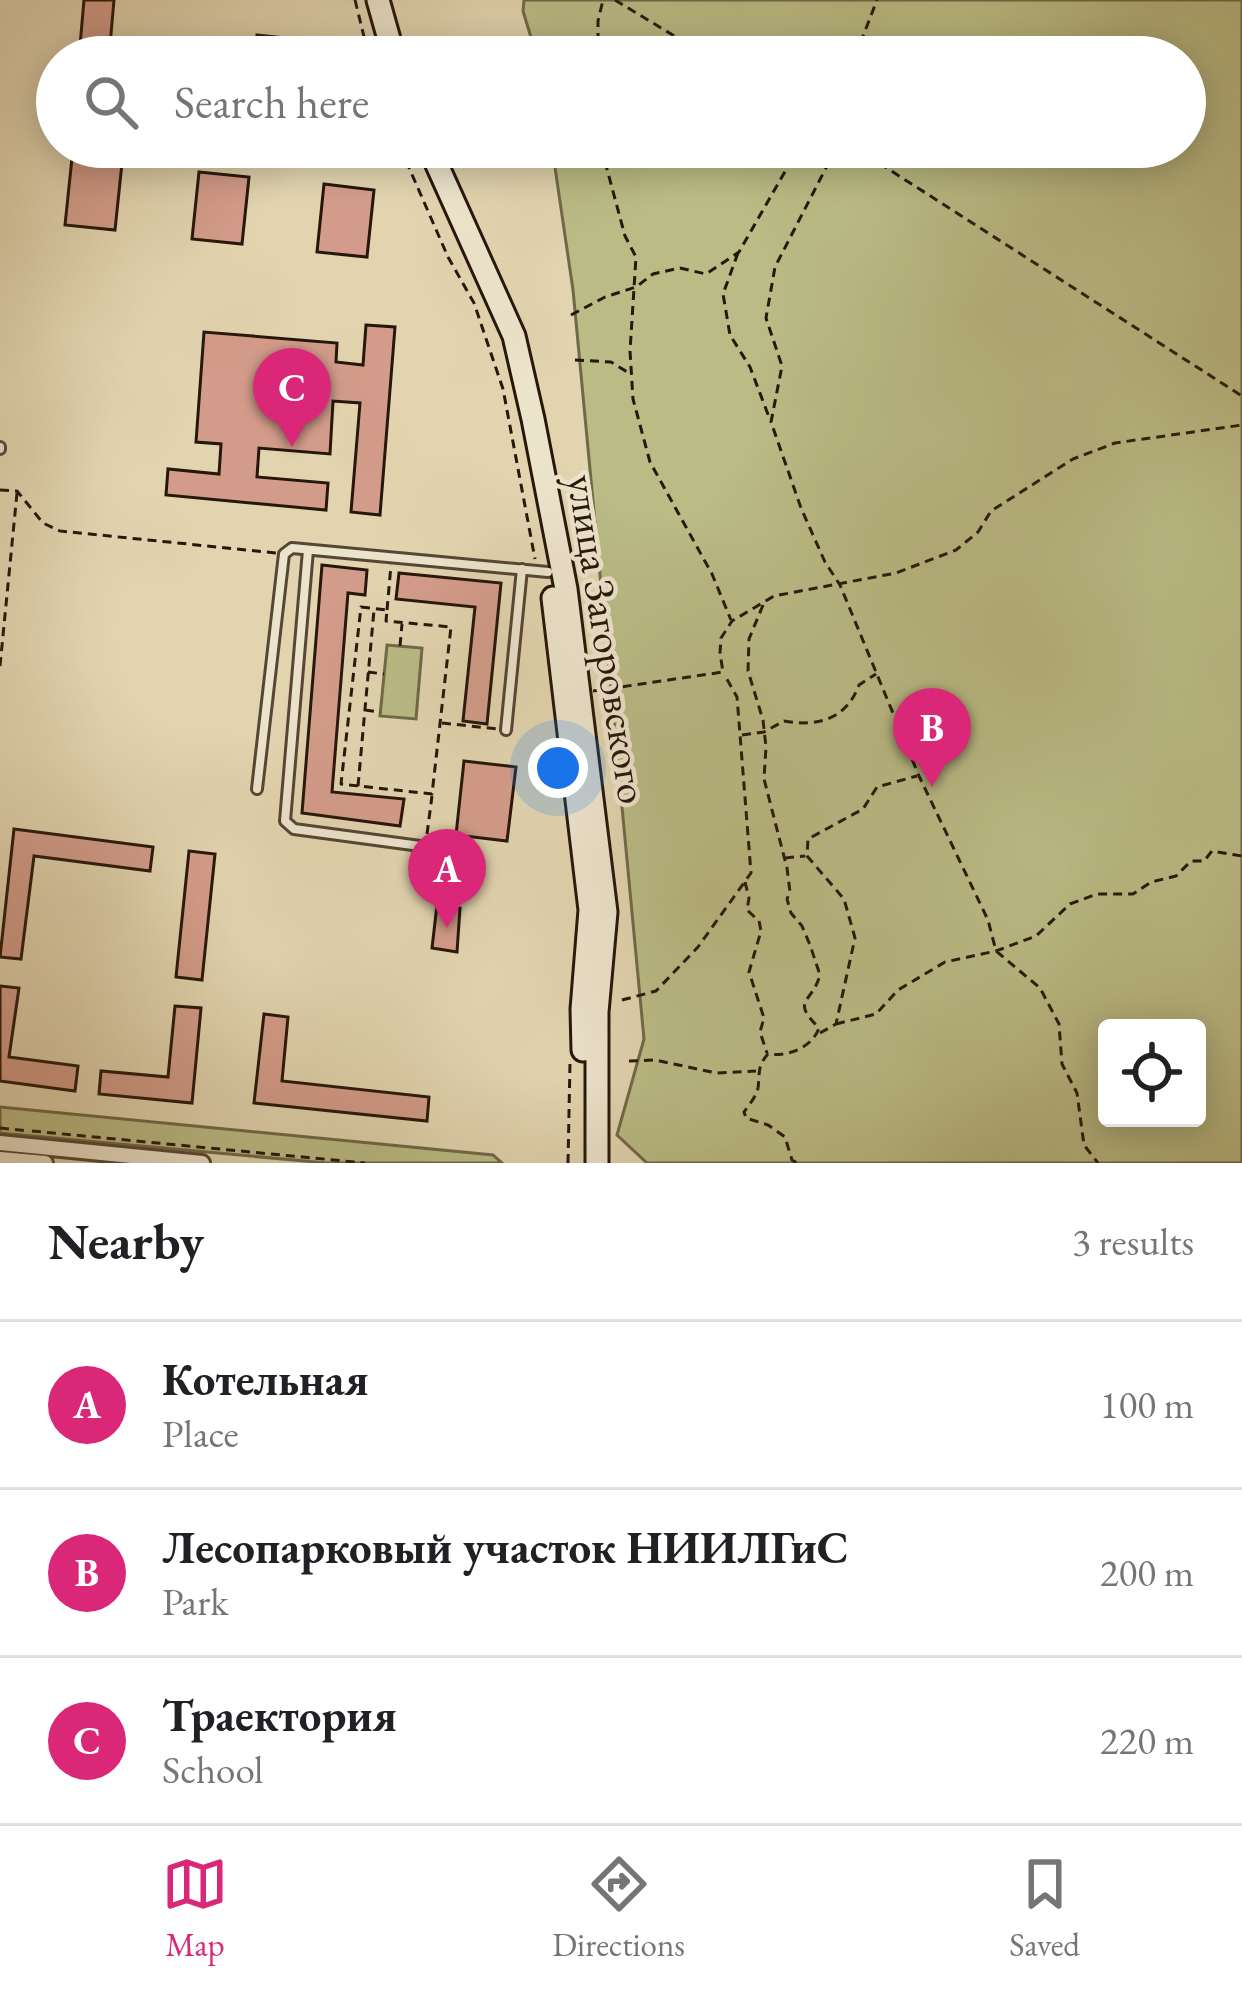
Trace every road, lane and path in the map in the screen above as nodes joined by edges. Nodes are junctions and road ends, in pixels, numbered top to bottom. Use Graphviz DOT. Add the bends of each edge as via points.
graph roads {
  1 [pos="356,0"];
  2 [pos="366,0"];
  3 [pos="378,0"];
  4 [pos="603,0"];
  5 [pos="615,0"];
  6 [pos="877,0"];
  7 [pos="364,36"];
  8 [pos="375,36"];
  9 [pos="388,36"];
  10 [pos="598,36"];
  11 [pos="674,36"];
  12 [pos="863,36"];
  13 [pos="409,168"];
  14 [pos="423,168"];
  15 [pos="438,168"];
  16 [pos="607,168"];
  17 [pos="787,168"];
  18 [pos="826,168"];
  19 [pos="887,168"];
  20 [pos="739,252"];
  21 [pos="636,287"];
  22 [pos="571,315"];
  23 [pos="575,360"];
  24 [pos="630,374"];
  25 [pos="1242,396"];
  26 [pos="771,422"];
  27 [pos="1242,425"];
  28 [pos="0,490"];
  29 [pos="17,491"];
  30 [pos="0,537"];
  31 [pos="13,538"];
  32 [pos="308,550"];
  33 [pos="284,554"];
  34 [pos="392,558"];
  35 [pos="0,561"];
  36 [pos="10,562"];
  37 [pos="522,569"];
  38 [pos="543,571"];
  39 [pos="0,584"];
  40 [pos="8,584"];
  41 [pos="840,585"];
  42 [pos="3,603"];
  43 [pos="764,604"];
  44 [pos="374,608"];
  45 [pos="387,610"];
  46 [pos="732,621"];
  47 [pos="403,622"];
  48 [pos="2,631"];
  49 [pos="400,646"];
  50 [pos="0,666"];
  51 [pos="368,672"];
  52 [pos="723,672"];
  53 [pos="384,674"];
  54 [pos="877,674"];
  55 [pos="610,687"];
  56 [pos="365,710"];
  57 [pos="380,712"];
  58 [pos="440,723"];
  59 [pos="506,730"];
  60 [pos="764,732"];
  61 [pos="740,736"];
  62 [pos="919,776"];
  63 [pos="358,785"];
  64 [pos="257,789"];
  65 [pos="432,794"];
  66 [pos="430,847"];
  67 [pos="807,856"];
  68 [pos="1242,856"];
  69 [pos="784,858"];
  70 [pos="745,881"];
  71 [pos="996,951"];
  72 [pos="622,1000"];
  73 [pos="836,1024"];
  74 [pos="818,1034"];
  75 [pos="570,1050"];
  76 [pos="768,1054"];
  77 [pos="629,1061"];
  78 [pos="758,1071"];
  79 [pos="32,1131"];
  80 [pos="0,1143"];
  81 [pos="10,1161"];
  82 [pos="45,1163"];
  83 [pos="202,1163"];
  84 [pos="365,1163"];
  85 [pos="568,1163"];
  86 [pos="585,1163"];
  87 [pos="597,1163"];
  88 [pos="797,1163"];
  89 [pos="1098,1163"];
  1 -- 7 [label="path"];
  2 -- 8 [label="street"];
  3 -- 9 [label="street"];
  4 -- 10 [label="path"];
  5 -- 11 [label="path"];
  6 -- 12 [label="path"];
  13 -- 38 [label="path" via="474,303 503,389"];
  14 -- 38 [label="street, улица Загоровского" via="500,341 521,420"];
  15 -- 87 [label="street, улица Загоровского" via="514,336 566,589 606,912"];
  16 -- 21 [label="path" via="636,257"];
  17 -- 20 [label="path"];
  18 -- 26 [label="path" via="775,267 766,318 782,366"];
  19 -- 25 [label="path"];
  20 -- 21 [label="path" via="706,274 680,268"];
  20 -- 26 [label="path" via="723,295 730,335"];
  21 -- 22 [label="path"];
  21 -- 24 [label="path"];
  23 -- 24 [label="path" via="611,362"];
  24 -- 46 [label="path" via="650,462"];
  26 -- 41 [label="path"];
  27 -- 41 [label="path" via="1115,443 1072,459 992,511 956,550"];
  28 -- 29 [label="path"];
  29 -- 31 [label="path"];
  29 -- 33 [label="path" via="60,531"];
  30 -- 31 [label="path"];
  31 -- 36 [label="path"];
  32 -- 33 [label="lane"];
  32 -- 34 [label="lane"];
  32 -- 66 [label="lane" via="285,821 294,829"];
  33 -- 64 [label="lane"];
  34 -- 37 [label="lane"];
  34 -- 45 [label="path"];
  35 -- 36 [label="path"];
  36 -- 40 [label="path"];
  37 -- 38 [label="lane"];
  37 -- 59 [label="lane"];
  38 -- 86 [label="street, улица Загоровского" via="590,910 582,1009"];
  39 -- 40 [label="path"];
  40 -- 42 [label="path"];
  41 -- 43 [label="path" via="789,591"];
  41 -- 54 [label="path"];
  42 -- 48 [label="path"];
  43 -- 46 [label="path"];
  43 -- 60 [label="path" via="747,648"];
  44 -- 45 [label="path"];
  44 -- 51 [label="path"];
  44 -- 63 [label="path" via="361,607 341,784"];
  45 -- 47 [label="path" via="386,621"];
  46 -- 52 [label="path" via="722,638"];
  47 -- 49 [label="path"];
  47 -- 58 [label="path" via="451,627"];
  48 -- 50 [label="path"];
  51 -- 53 [label="path"];
  51 -- 56 [label="path"];
  52 -- 55 [label="path"];
  52 -- 61 [label="path" via="737,697"];
  54 -- 60 [label="path" via="841,712"];
  54 -- 62 [label="path"];
  56 -- 57 [label="path"];
  56 -- 63 [label="path"];
  58 -- 59 [label="path"];
  58 -- 65 [label="path"];
  60 -- 61 [label="path"];
  60 -- 69 [label="path" via="764,779"];
  61 -- 70 [label="path" via="751,873"];
  62 -- 67 [label="path" via="877,787 863,809 808,839"];
  62 -- 71 [label="path"];
  63 -- 65 [label="path"];
  65 -- 66 [label="path"];
  67 -- 69 [label="path"];
  67 -- 73 [label="path" via="844,899 855,938"];
  68 -- 71 [label="path" via="1212,851 1132,894 1070,904 1036,936"];
  69 -- 74 [label="path" via="791,913 820,976 804,1005"];
  70 -- 72 [label="path" via="656,991"];
  70 -- 76 [label="path" via="747,910 761,931 749,972"];
  71 -- 73 [label="path" via="945,962 876,1014"];
  71 -- 89 [label="path" via="1040,988 1059,1024 1084,1145"];
  73 -- 74 [label="path"];
  74 -- 76 [label="path" via="794,1051"];
  75 -- 85 [label="path"];
  76 -- 78 [label="path"];
  77 -- 78 [label="path"];
  78 -- 88 [label="path" via="746,1118 785,1137"];
  79 -- 84 [label="path"];
  80 -- 83 [label="street"];
  81 -- 82 [label="street"];
}
